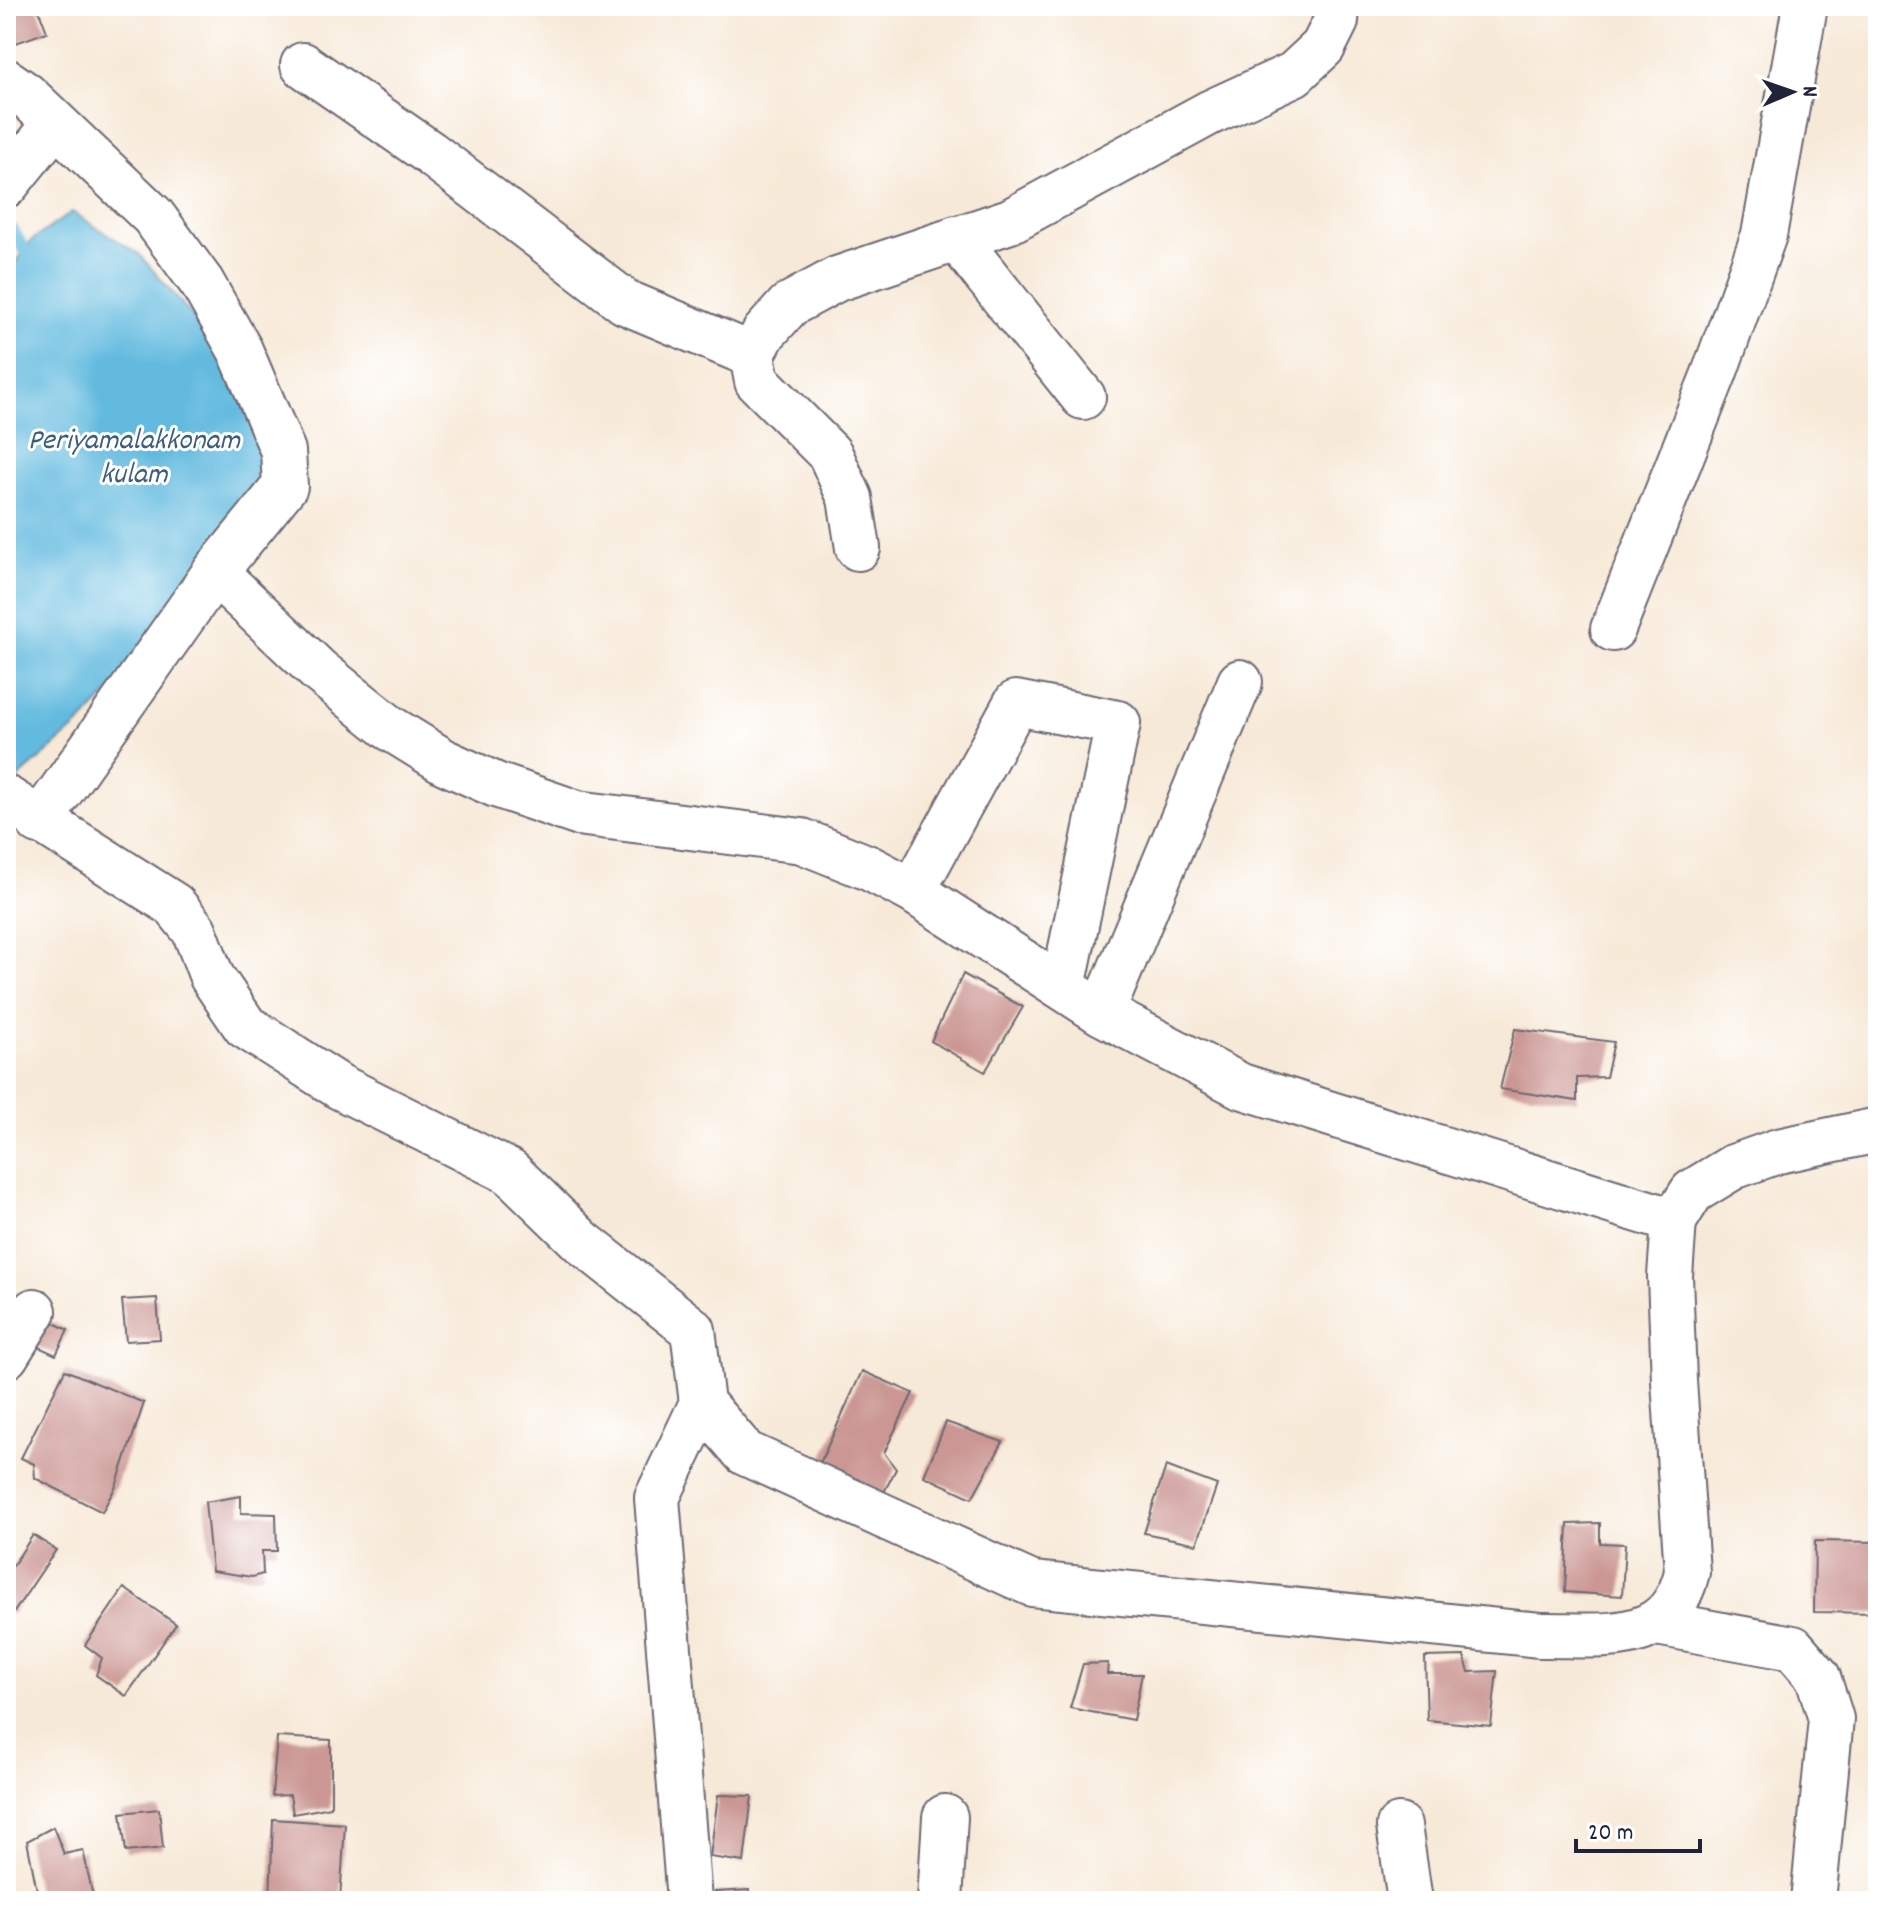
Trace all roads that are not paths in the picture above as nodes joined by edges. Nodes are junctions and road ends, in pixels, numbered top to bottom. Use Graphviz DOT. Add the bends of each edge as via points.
graph roads {
  1 [pos="1337,6"];
  2 [pos="1805,6"];
  3 [pos="303,65"];
  4 [pos="6,81"];
  5 [pos="55,124"];
  6 [pos="6,185"];
  7 [pos="956,238"];
  8 [pos="752,355"];
  9 [pos="1083,397"];
  10 [pos="858,548"];
  11 [pos="215,572"];
  12 [pos="1613,629"];
  13 [pos="1240,682"];
  14 [pos="23,810"];
  15 [pos="913,891"];
  16 [pos="1063,987"];
  17 [pos="1102,1013"];
  18 [pos="1878,1130"];
  19 [pos="1674,1221"];
  20 [pos="34,1311"];
  21 [pos="6,1356"];
  22 [pos="702,1403"];
  23 [pos="1657,1623"];
  24 [pos="945,1817"];
  25 [pos="1399,1826"];
  26 [pos="689,1901"];
  27 [pos="940,1901"];
  28 [pos="1410,1901"];
  29 [pos="1813,1901"];
  1 -- 7 [label="street" via="1323,47 1294,74 1209,113 1010,221"];
  2 -- 12 [label="street" via="1764,235"];
  3 -- 8 [label="street" via="430,153 625,302"];
  4 -- 5 [label="street"];
  5 -- 6 [label="street"];
  5 -- 11 [label="street" via="153,216 202,283 240,350 283,451 285,486"];
  7 -- 8 [label="street" via="837,279 789,305"];
  7 -- 9 [label="street"];
  8 -- 10 [label="street" via="757,381 830,454 850,498"];
  11 -- 14 [label="street"];
  11 -- 15 [label="street" via="319,671 390,728 445,762 577,813 802,841"];
  13 -- 17 [label="street"];
  14 -- 22 [label="street" via="174,905 194,930 212,977 245,1026 340,1087 510,1172 582,1242 693,1330"];
  15 -- 16 [label="street"];
  15 -- 16 [label="street" via="1016,703 1118,723"];
  16 -- 17 [label="street"];
  17 -- 19 [label="street" via="1241,1086"];
  18 -- 19 [label="street" via="1778,1151 1733,1167 1692,1192"];
  19 -- 23 [label="street" via="1670,1276 1687,1572 1680,1600"];
  20 -- 21 [label="street"];
  22 -- 23 [label="street" via="745,1453 1032,1584 1540,1635 1622,1634"];
  22 -- 26 [label="street" via="657,1498"];
  23 -- 29 [label="street" via="1793,1648 1818,1677 1831,1719"];
  24 -- 27 [label="street"];
  25 -- 28 [label="street"];
}
